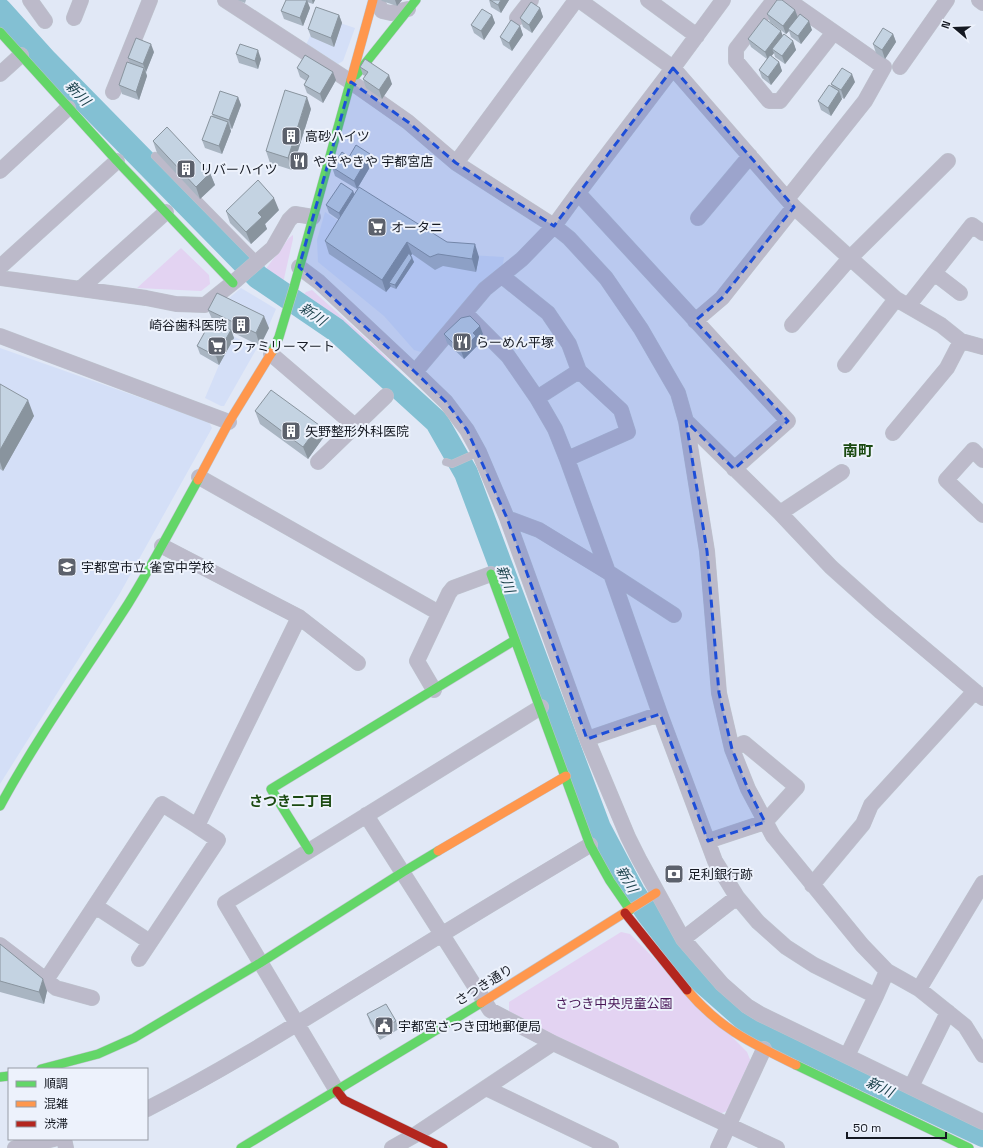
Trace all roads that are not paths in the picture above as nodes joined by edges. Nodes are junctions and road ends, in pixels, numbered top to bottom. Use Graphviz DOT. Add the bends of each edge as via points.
graph roads {
  1 [pos="30,0"];
  2 [pos="81,0"];
  3 [pos="150,0"];
  4 [pos="225,0"];
  5 [pos="375,0"];
  6 [pos="531,0"];
  7 [pos="576,0"];
  8 [pos="579,0"];
  9 [pos="648,0"];
  10 [pos="722,0"];
  11 [pos="774,0"];
  12 [pos="788,0"];
  13 [pos="947,0"];
  14 [pos="979,0"];
  15 [pos="983,3"];
  16 [pos="412,5"];
  17 [pos="74,18"];
  18 [pos="517,18"];
  19 [pos="45,21"];
  20 [pos="0,32"];
  21 [pos="834,32"];
  22 [pos="697,36"];
  23 [pos="21,55"];
  24 [pos="900,67"];
  25 [pos="673,68"];
  26 [pos="0,74"];
  27 [pos="351,82"];
  28 [pos="113,92"];
  29 [pos="68,108"];
  30 [pos="155,156"];
  31 [pos="750,156"];
  32 [pos="117,161"];
  33 [pos="948,161"];
  34 [pos="456,163"];
  35 [pos="0,171"];
  36 [pos="578,193"];
  37 [pos="790,203"];
  38 [pos="166,212"];
  39 [pos="313,217"];
  40 [pos="698,218"];
  41 [pos="554,226"];
  42 [pos="983,233"];
  43 [pos="850,258"];
  44 [pos="256,263"];
  45 [pos="0,267"];
  46 [pos="299,267"];
  47 [pos="934,273"];
  48 [pos="502,276"];
  49 [pos="0,278"];
  50 [pos="233,283"];
  51 [pos="80,289"];
  52 [pos="960,293"];
  53 [pos="902,302"];
  54 [pos="465,313"];
  55 [pos="696,321"];
  56 [pos="792,325"];
  57 [pos="0,336"];
  58 [pos="960,341"];
  59 [pos="983,347"];
  60 [pos="271,354"];
  61 [pos="845,365"];
  62 [pos="578,371"];
  63 [pos="415,372"];
  64 [pos="386,396"];
  65 [pos="538,398"];
  66 [pos="686,421"];
  67 [pos="229,422"];
  68 [pos="355,426"];
  69 [pos="893,433"];
  70 [pos="473,455"];
  71 [pos="567,459"];
  72 [pos="983,460"];
  73 [pos="318,462"];
  74 [pos="449,463"];
  75 [pos="734,469"];
  76 [pos="842,472"];
  77 [pos="199,477"];
  78 [pos="780,513"];
  79 [pos="983,515"];
  80 [pos="507,518"];
  81 [pos="162,546"];
  82 [pos="609,573"];
  83 [pos="491,574"];
  84 [pos="432,609"];
  85 [pos="674,615"];
  86 [pos="299,616"];
  87 [pos="515,640"];
  88 [pos="358,663"];
  89 [pos="434,690"];
  90 [pos="979,695"];
  91 [pos="541,707"];
  92 [pos="660,714"];
  93 [pos="587,739"];
  94 [pos="732,748"];
  95 [pos="566,776"];
  96 [pos="0,806"];
  97 [pos="366,815"];
  98 [pos="765,822"];
  99 [pos="197,826"];
  100 [pos="708,841"];
  101 [pos="590,845"];
  102 [pos="310,850"];
  103 [pos="403,872"];
  104 [pos="812,885"];
  105 [pos="982,890"];
  106 [pos="652,896"];
  107 [pos="737,897"];
  108 [pos="95,906"];
  109 [pos="631,910"];
  110 [pos="442,934"];
  111 [pos="684,939"];
  112 [pos="150,942"];
  113 [pos="0,945"];
  114 [pos="139,959"];
  115 [pos="260,963"];
  116 [pos="887,971"];
  117 [pos="46,980"];
  118 [pos="919,989"];
  119 [pos="876,996"];
  120 [pos="92,998"];
  121 [pos="484,1001"];
  122 [pos="948,1012"];
  123 [pos="297,1024"];
  124 [pos="553,1043"];
  125 [pos="764,1050"];
  126 [pos="983,1055"];
  127 [pos="847,1056"];
  128 [pos="49,1068"];
  129 [pos="911,1087"];
  130 [pos="486,1088"];
  131 [pos="337,1091"];
  132 [pos="148,1108"];
  133 [pos="983,1122"];
  134 [pos="729,1125"];
  135 [pos="415,1135"];
  136 [pos="50,1140"];
  137 [pos="601,1146"];
  138 [pos="15,1148"];
  139 [pos="241,1148"];
  140 [pos="392,1148"];
  141 [pos="443,1148"];
  142 [pos="718,1148"];
  143 [pos="777,1148"];
  144 [pos="969,1148"];
  1 -- 19 [label="street"];
  2 -- 17 [label="street"];
  3 -- 28 [label="street"];
  4 -- 27 [label="street"];
  5 -- 16 [label="street" via="382,11 391,13"];
  5 -- 27 [label="street"];
  6 -- 18 [label="street"];
  7 -- 34 [label="street"];
  8 -- 25 [label="street"];
  9 -- 22 [label="street"];
  10 -- 22 [label="street"];
  11 -- 21 [label="street" via="736,49 736,61 769,101 780,101"];
  12 -- 21 [label="street"];
  13 -- 24 [label="street"];
  14 -- 15 [label="street"];
  16 -- 27 [label="street"];
  20 -- 23 [label="street"];
  21 -- 37 [label="street" via="884,67 865,101"];
  22 -- 25 [label="street"];
  23 -- 26 [label="street"];
  23 -- 29 [label="street"];
  25 -- 31 [label="street"];
  25 -- 36 [label="street"];
  27 -- 34 [label="street" via="408,122"];
  27 -- 39 [label="street"];
  29 -- 32 [label="street"];
  29 -- 35 [label="street"];
  30 -- 44 [label="lane"];
  31 -- 37 [label="street"];
  31 -- 40 [label="street"];
  32 -- 38 [label="street"];
  32 -- 45 [label="street"];
  33 -- 43 [label="street"];
  34 -- 41 [label="street"];
  36 -- 41 [label="street"];
  36 -- 55 [label="street"];
  37 -- 43 [label="street"];
  37 -- 55 [label="street" via="722,298"];
  38 -- 50 [label="street"];
  38 -- 51 [label="street"];
  39 -- 44 [label="street" via="295,214 273,248"];
  39 -- 46 [label="street"];
  41 -- 48 [label="street"];
  41 -- 66 [label="street" via="569,238 606,278 641,329 678,393"];
  42 -- 47 [label="street" via="972,225"];
  43 -- 53 [label="street"];
  43 -- 56 [label="street"];
  44 -- 50 [label="street"];
  46 -- 60 [label="street" via="279,337"];
  46 -- 63 [label="street" via="319,282"];
  47 -- 52 [label="street"];
  47 -- 53 [label="street"];
  48 -- 54 [label="street" via="485,289"];
  48 -- 62 [label="street" via="548,313 569,344"];
  49 -- 51 [label="street"];
  50 -- 51 [label="street" via="205,305 176,304"];
  53 -- 58 [label="street" via="941,325"];
  53 -- 61 [label="street"];
  54 -- 63 [label="street"];
  54 -- 65 [label="street" via="508,356"];
  55 -- 75 [label="street" via="788,421"];
  57 -- 67 [label="street"];
  58 -- 59 [label="street"];
  58 -- 69 [label="street" via="947,368"];
  60 -- 67 [label="street"];
  60 -- 68 [label="street"];
  62 -- 65 [label="street"];
  62 -- 71 [label="street" via="621,410 628,432"];
  63 -- 70 [label="street" via="446,402 467,430"];
  64 -- 68 [label="street"];
  65 -- 71 [label="street" via="555,429"];
  66 -- 75 [label="street"];
  66 -- 94 [label="street" via="707,551 720,693"];
  67 -- 77 [label="street"];
  68 -- 73 [label="street"];
  70 -- 74 [label="lane"];
  70 -- 80 [label="street"];
  71 -- 82 [label="street"];
  72 -- 79 [label="street" via="973,450 946,480"];
  75 -- 78 [label="street"];
  76 -- 78 [label="street"];
  77 -- 81 [label="street"];
  77 -- 84 [label="street"];
  78 -- 90 [label="street" via="831,567"];
  80 -- 82 [label="street" via="539,530"];
  80 -- 93 [label="street"];
  81 -- 86 [label="street"];
  81 -- 96 [label="street" via="129,602 18,773"];
  82 -- 85 [label="street"];
  82 -- 92 [label="street"];
  83 -- 87 [label="street"];
  83 -- 89 [label="street" via="454,588 450,593 417,661"];
  86 -- 88 [label="street"];
  86 -- 99 [label="street"];
  87 -- 89 [label="street"];
  87 -- 91 [label="street"];
  89 -- 102 [label="street" via="271,789"];
  90 -- 104 [label="street" via="871,804 863,824"];
  91 -- 95 [label="street"];
  91 -- 97 [label="street"];
  92 -- 93 [label="street"];
  92 -- 100 [label="street"];
  93 -- 106 [label="street"];
  94 -- 98 [label="street" via="748,790"];
  94 -- 98 [label="street" via="744,743 797,787"];
  95 -- 101 [label="street"];
  95 -- 103 [label="street"];
  97 -- 102 [label="street"];
  97 -- 103 [label="street"];
  98 -- 100 [label="street"];
  98 -- 104 [label="street"];
  99 -- 108 [label="street" via="162,804"];
  99 -- 112 [label="street" via="218,840"];
  100 -- 107 [label="street" via="715,861"];
  101 -- 109 [label="street" via="610,881"];
  101 -- 110 [label="street"];
  102 -- 115 [label="street" via="225,903"];
  103 -- 110 [label="street"];
  103 -- 115 [label="street"];
  104 -- 116 [label="street"];
  105 -- 118 [label="street"];
  106 -- 109 [label="street, さつき通り"];
  106 -- 111 [label="street"];
  107 -- 111 [label="street"];
  107 -- 119 [label="street" via="758,922 786,947 814,965"];
  108 -- 112 [label="street"];
  108 -- 117 [label="street"];
  109 -- 121 [label="street, さつき通り"];
  109 -- 125 [label="street" via="676,977 701,1006 718,1022"];
  110 -- 121 [label="street"];
  110 -- 123 [label="street"];
  111 -- 127 [label="street" via="722,984 747,1006"];
  112 -- 114 [label="street"];
  113 -- 117 [label="street"];
  115 -- 123 [label="street"];
  115 -- 128 [label="street" via="134,1038 98,1054"];
  116 -- 118 [label="street"];
  116 -- 119 [label="street"];
  117 -- 120 [label="street" via="56,988"];
  118 -- 122 [label="street"];
  119 -- 127 [label="street"];
  121 -- 124 [label="street" via="490,1010"];
  121 -- 131 [label="street, さつき通り"];
  122 -- 126 [label="street" via="965,1026"];
  122 -- 129 [label="street"];
  123 -- 131 [label="street"];
  123 -- 132 [label="street" via="194,1085"];
  124 -- 130 [label="street"];
  124 -- 134 [label="street"];
  125 -- 134 [label="street"];
  125 -- 144 [label="street"];
  127 -- 129 [label="street"];
  129 -- 133 [label="street"];
  130 -- 135 [label="street"];
  130 -- 137 [label="street"];
  131 -- 135 [label="street" via="344,1100"];
  131 -- 139 [label="street, さつき通り"];
  134 -- 142 [label="street"];
  134 -- 143 [label="street"];
  135 -- 140 [label="street"];
  135 -- 141 [label="street"];
  136 -- 138 [label="street"];
}
